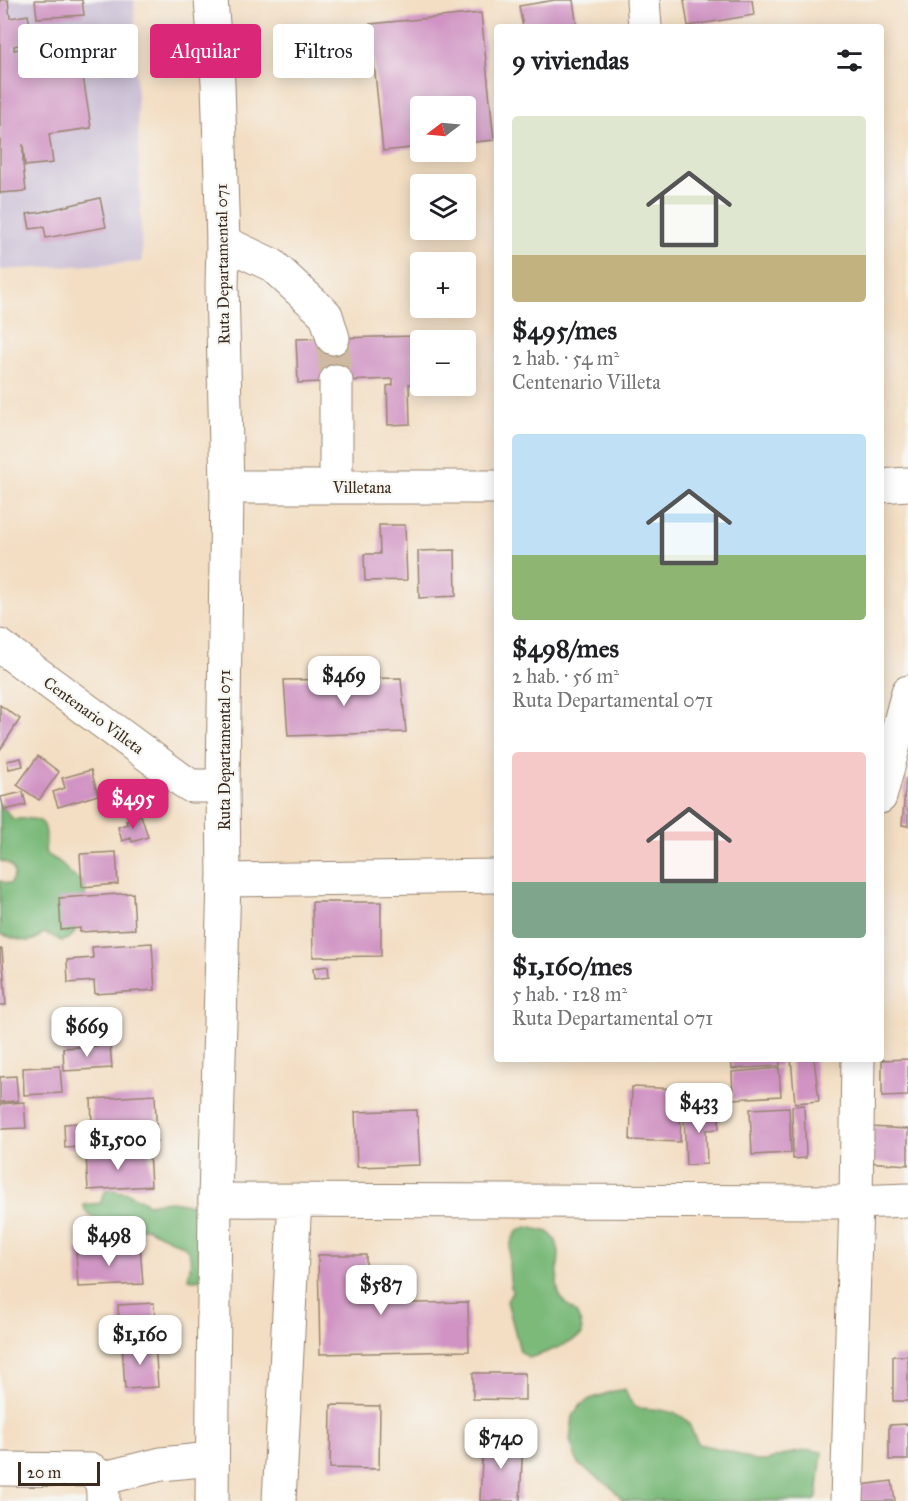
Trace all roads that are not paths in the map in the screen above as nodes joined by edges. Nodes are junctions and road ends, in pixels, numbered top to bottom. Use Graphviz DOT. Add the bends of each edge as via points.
graph roads {
  1 [pos="211,0"];
  2 [pos="643,0"];
  3 [pos="645,24"];
  4 [pos="223,242"];
  5 [pos="333,338"];
  6 [pos="336,381"];
  7 [pos="908,484"];
  8 [pos="884,486"];
  9 [pos="227,487"];
  10 [pos="336,487"];
  11 [pos="494,487"];
  12 [pos="0,646"];
  13 [pos="908,692"];
  14 [pos="884,782"];
  15 [pos="223,786"];
  16 [pos="494,876"];
  17 [pos="224,880"];
  18 [pos="858,1062"];
  19 [pos="215,1200"];
  20 [pos="295,1200"];
  21 [pos="908,1200"];
  22 [pos="856,1202"];
  23 [pos="212,1459"];
  24 [pos="0,1469"];
  25 [pos="101,1490"];
  26 [pos="212,1501"];
  27 [pos="279,1501"];
  28 [pos="847,1501"];
  1 -- 4 [label="street, Ruta Departamental 071"];
  2 -- 3 [label="street"];
  4 -- 5 [label="street" via="272,265 326,315"];
  4 -- 9 [label="street, Ruta Departamental 071"];
  6 -- 10 [label="street"];
  7 -- 8 [label="street"];
  9 -- 10 [label="street, Villetana"];
  9 -- 15 [label="street, Ruta Departamental 071"];
  10 -- 11 [label="street, Villetana"];
  12 -- 15 [label="street, Centenario Villeta" via="191,786"];
  13 -- 14 [label="street"];
  15 -- 17 [label="street, Ruta Departamental 071"];
  16 -- 17 [label="street"];
  17 -- 19 [label="street, Ruta Departamental 071"];
  18 -- 22 [label="street"];
  19 -- 20 [label="street"];
  19 -- 23 [label="street, Ruta Departamental 071"];
  20 -- 22 [label="street"];
  20 -- 27 [label="street"];
  21 -- 22 [label="street"];
  22 -- 28 [label="street"];
  23 -- 25 [label="street" via="161,1464"];
  23 -- 26 [label="street, Ruta Departamental 071"];
  24 -- 25 [label="street" via="92,1470"];
}
